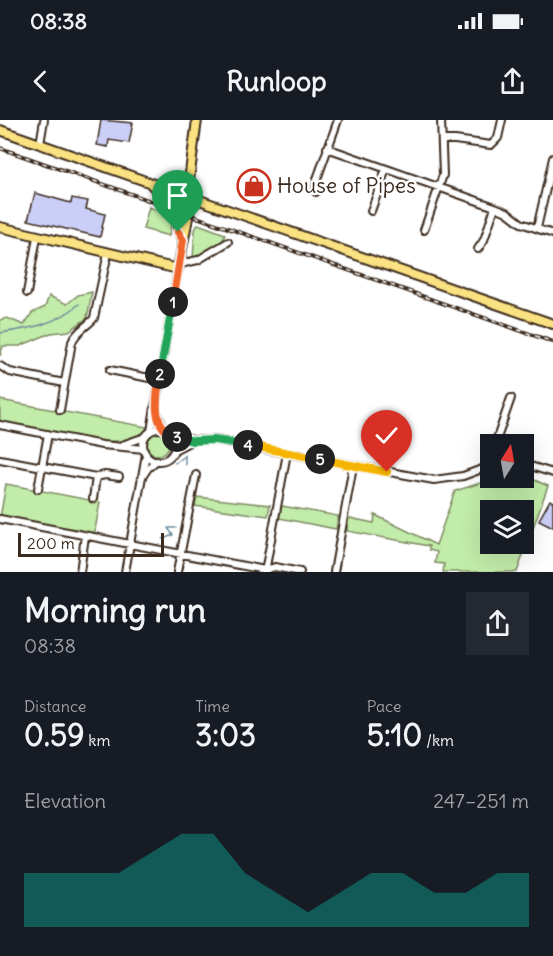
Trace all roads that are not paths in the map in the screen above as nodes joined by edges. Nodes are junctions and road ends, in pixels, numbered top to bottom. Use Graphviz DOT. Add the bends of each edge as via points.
graph roads {
  1 [pos="44,120"];
  2 [pos="196,120"];
  3 [pos="338,120"];
  4 [pos="441,120"];
  5 [pos="502,120"];
  6 [pos="0,130"];
  7 [pos="442,140"];
  8 [pos="40,144"];
  9 [pos="327,148"];
  10 [pos="553,158"];
  11 [pos="386,169"];
  12 [pos="149,182"];
  13 [pos="439,188"];
  14 [pos="316,192"];
  15 [pos="187,195"];
  16 [pos="495,207"];
  17 [pos="370,212"];
  18 [pos="178,221"];
  19 [pos="0,227"];
  20 [pos="537,228"];
  21 [pos="424,230"];
  22 [pos="553,234"];
  23 [pos="37,237"];
  24 [pos="183,240"];
  25 [pos="228,243"];
  26 [pos="478,249"];
  27 [pos="108,254"];
  28 [pos="179,266"];
  29 [pos="27,293"];
  30 [pos="553,324"];
  31 [pos="0,366"];
  32 [pos="110,370"];
  33 [pos="159,380"];
  34 [pos="64,383"];
  35 [pos="511,398"];
  36 [pos="155,408"];
  37 [pos="60,410"];
  38 [pos="0,425"];
  39 [pos="164,429"];
  40 [pos="151,431"];
  41 [pos="48,434"];
  42 [pos="498,434"];
  43 [pos="171,435"];
  44 [pos="145,437"];
  45 [pos="193,441"];
  46 [pos="121,446"];
  47 [pos="174,450"];
  48 [pos="145,452"];
  49 [pos="287,453"];
  50 [pos="0,459"];
  51 [pos="157,460"];
  52 [pos="353,466"];
  53 [pos="42,467"];
  54 [pos="534,467"];
  55 [pos="480,470"];
  56 [pos="553,473"];
  57 [pos="196,475"];
  58 [pos="96,477"];
  59 [pos="119,477"];
  60 [pos="142,478"];
  61 [pos="38,489"];
  62 [pos="93,499"];
  63 [pos="0,519"];
  64 [pos="85,536"];
  65 [pos="130,544"];
  66 [pos="181,553"];
  67 [pos="267,571"];
  68 [pos="80,572"];
  69 [pos="125,572"];
  70 [pos="177,572"];
  71 [pos="300,572"];
  72 [pos="333,572"];
  1 -- 8 [label="street"];
  2 -- 15 [label="main road"];
  3 -- 9 [label="street"];
  4 -- 7 [label="street"];
  5 -- 7 [label="street" via="498,138 491,146"];
  6 -- 8 [label="main road"];
  7 -- 13 [label="street" via="444,167"];
  8 -- 12 [label="main road"];
  9 -- 11 [label="street"];
  9 -- 14 [label="street"];
  10 -- 20 [label="street"];
  11 -- 13 [label="street"];
  11 -- 17 [label="street"];
  12 -- 15 [label="main road"];
  12 -- 18 [label="main road" via="174,209"];
  13 -- 16 [label="street"];
  13 -- 21 [label="street"];
  15 -- 18 [label="main road" via="180,204"];
  15 -- 24 [label="main road" via="190,208"];
  15 -- 30 [label="main road"];
  16 -- 20 [label="street"];
  16 -- 26 [label="street"];
  18 -- 24 [label="main road"];
  19 -- 23 [label="main road"];
  20 -- 22 [label="street"];
  23 -- 27 [label="main road"];
  23 -- 29 [label="street"];
  24 -- 28 [label="main road"];
  25 -- 28 [label="street"];
  27 -- 28 [label="main road"];
  27 -- 34 [label="street" via="94,318 75,335"];
  28 -- 33 [label="street"];
  31 -- 34 [label="street" via="10,372"];
  32 -- 33 [label="street"];
  33 -- 36 [label="street"];
  34 -- 37 [label="street"];
  35 -- 42 [label="street"];
  36 -- 39 [label="street"];
  36 -- 40 [label="street"];
  38 -- 41 [label="street"];
  39 -- 40 [label="street"];
  39 -- 43 [label="street"];
  40 -- 44 [label="street"];
  41 -- 46 [label="street"];
  41 -- 53 [label="street"];
  43 -- 45 [label="street"];
  43 -- 47 [label="street"];
  44 -- 46 [label="street"];
  44 -- 48 [label="street"];
  45 -- 47 [label="street"];
  45 -- 49 [label="street" via="214,440"];
  46 -- 48 [label="street"];
  47 -- 51 [label="street" via="168,458"];
  48 -- 51 [label="street"];
  48 -- 60 [label="street"];
  49 -- 52 [label="street"];
  49 -- 67 [label="street"];
  50 -- 53 [label="street"];
  51 -- 60 [label="street"];
  52 -- 55 [label="street" via="434,480"];
  52 -- 72 [label="street"];
  53 -- 58 [label="street"];
  53 -- 61 [label="street"];
  54 -- 56 [label="street"];
  57 -- 66 [label="street"];
  58 -- 59 [label="street"];
  58 -- 62 [label="street"];
  60 -- 65 [label="street"];
  63 -- 64 [label="street"];
  64 -- 65 [label="street"];
  64 -- 68 [label="street"];
  65 -- 66 [label="street"];
  65 -- 69 [label="street"];
  66 -- 67 [label="street"];
  66 -- 70 [label="street"];
  67 -- 71 [label="street" via="275,567"];
}
